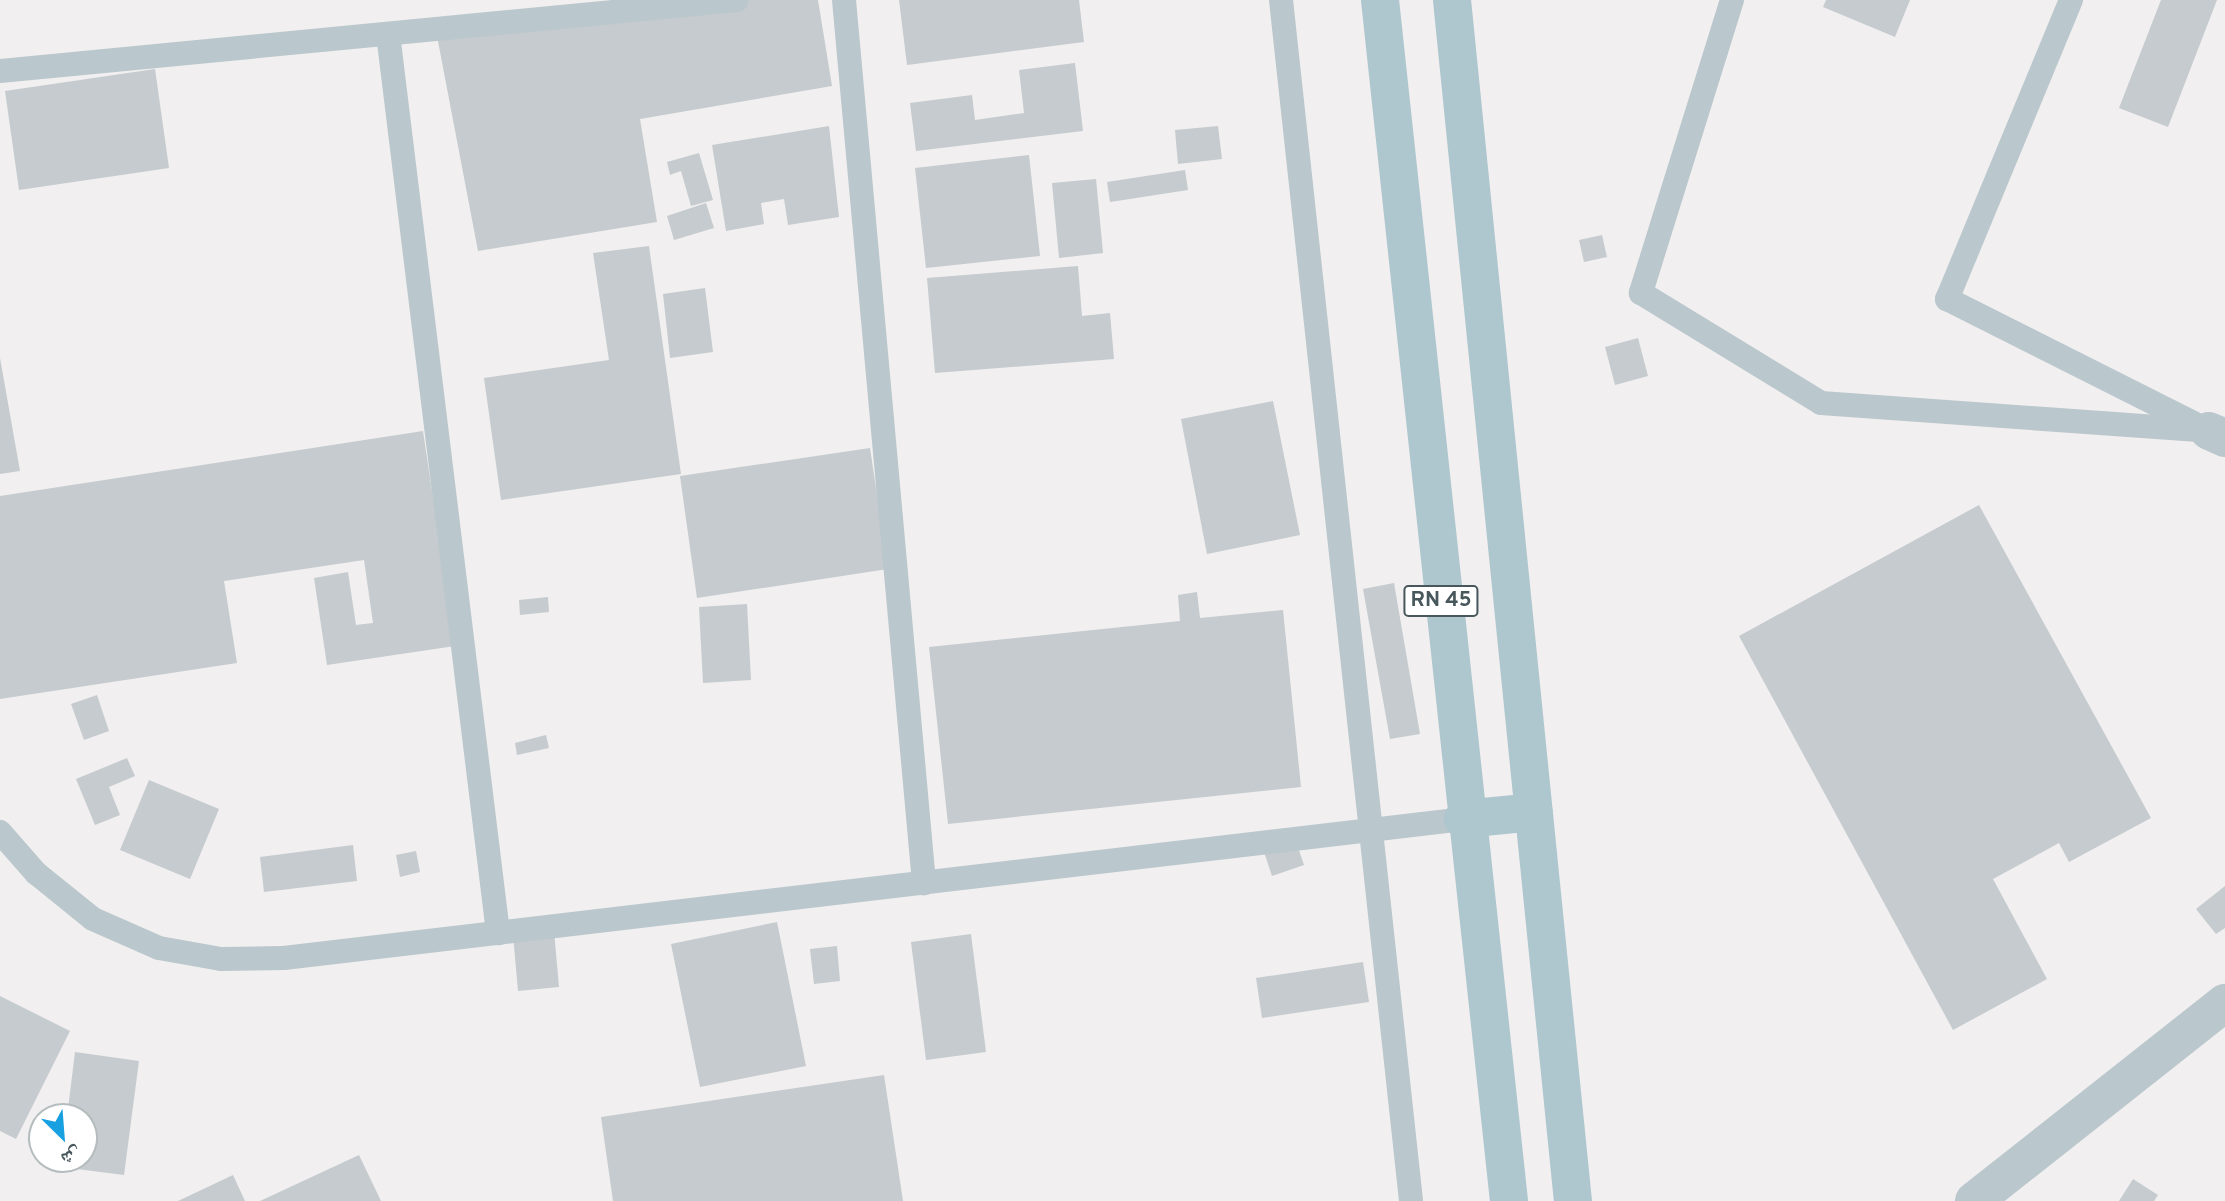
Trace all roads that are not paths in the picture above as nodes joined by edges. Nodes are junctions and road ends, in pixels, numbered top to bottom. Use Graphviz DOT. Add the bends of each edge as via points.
graph roads {
  1 [pos="737,0"];
  2 [pos="844,0"];
  3 [pos="1281,0"];
  4 [pos="1381,0"];
  5 [pos="1451,0"];
  6 [pos="1732,0"];
  7 [pos="2071,0"];
  8 [pos="388,34"];
  9 [pos="0,71"];
  10 [pos="2217,434"];
  11 [pos="1534,812"];
  12 [pos="1464,818"];
  13 [pos="1368,829"];
  14 [pos="0,832"];
  15 [pos="924,883"];
  16 [pos="498,933"];
  17 [pos="2225,1003"];
  18 [pos="1411,1201"];
  19 [pos="1509,1201"];
  20 [pos="1573,1201"];
  21 [pos="1975,1201"];
  1 -- 8 [label="lane"];
  2 -- 15 [label="lane"];
  3 -- 13 [label="lane"];
  4 -- 12 [label="main road, RN 45"];
  5 -- 11 [label="main road, RN 45"];
  6 -- 10 [label="lane" via="1641,293 1821,403"];
  7 -- 10 [label="lane" via="1947,299"];
  8 -- 9 [label="lane"];
  8 -- 16 [label="lane"];
  11 -- 12 [label="main road"];
  11 -- 20 [label="main road, RN 45"];
  12 -- 13 [label="lane"];
  12 -- 19 [label="main road, RN 45"];
  13 -- 15 [label="lane"];
  13 -- 18 [label="lane"];
  14 -- 16 [label="lane" via="36,873 93,919 159,948 221,958 284,958"];
  15 -- 16 [label="lane"];
  17 -- 21 [label="street"];
}
